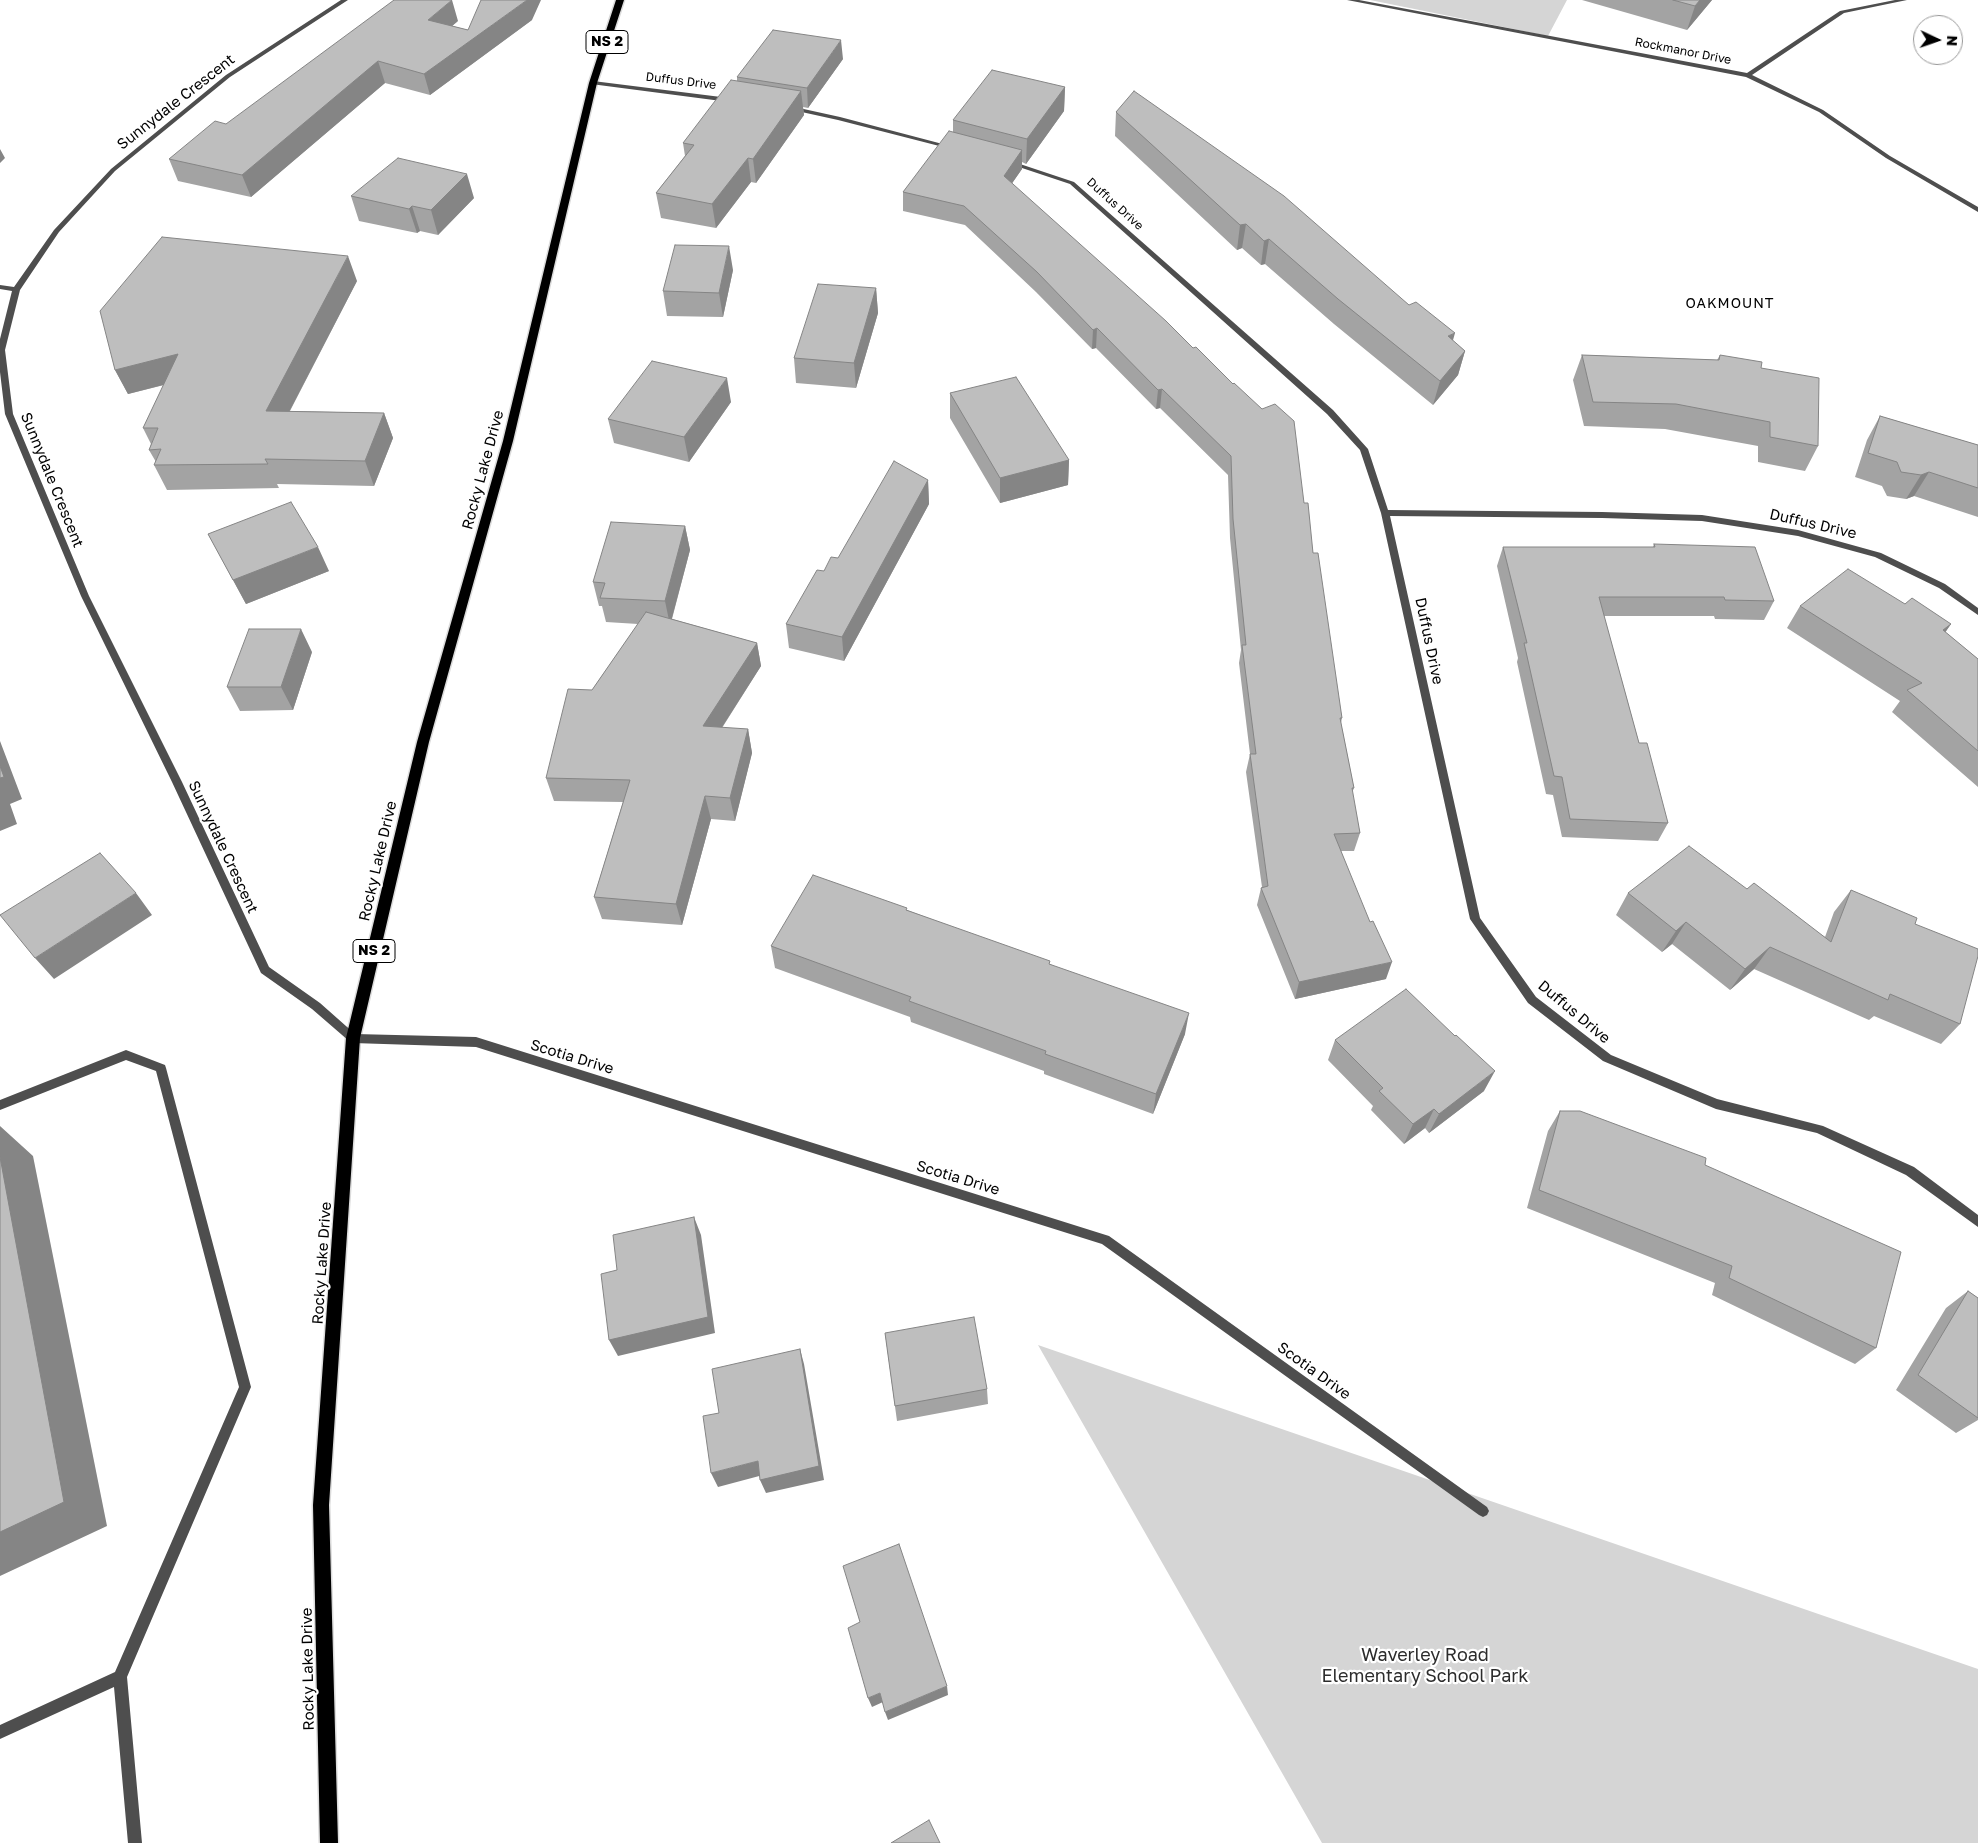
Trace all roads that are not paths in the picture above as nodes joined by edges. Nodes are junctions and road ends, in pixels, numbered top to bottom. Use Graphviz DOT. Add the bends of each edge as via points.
graph roads {
  1 [pos="344,0"];
  2 [pos="620,0"];
  3 [pos="1350,0"];
  4 [pos="1904,0"];
  5 [pos="1748,75"];
  6 [pos="593,83"];
  7 [pos="736,100"];
  8 [pos="784,107"];
  9 [pos="963,150"];
  10 [pos="1001,160"];
  11 [pos="1978,210"];
  12 [pos="0,287"];
  13 [pos="16,290"];
  14 [pos="1385,513"];
  15 [pos="1978,612"];
  16 [pos="353,1038"];
  17 [pos="0,1105"];
  18 [pos="1978,1222"];
  19 [pos="1483,1511"];
  20 [pos="120,1676"];
  21 [pos="0,1732"];
  22 [pos="135,1843"];
  23 [pos="328,1843"];
  1 -- 13 [label="street, Sunnydale Crescent" via="228,76 113,170 56,231"];
  2 -- 6 [label="main road, Rocky Lake Drive / NS 2"];
  3 -- 5 [label="street, Rockmanor Drive"];
  4 -- 5 [label="street" via="1842,12"];
  5 -- 11 [label="street, Rockmanor Drive" via="1821,111 1888,157"];
  6 -- 7 [label="street, Duffus Drive"];
  6 -- 16 [label="main road, Rocky Lake Drive / NS 2" via="508,441 423,742"];
  8 -- 9 [label="street"];
  10 -- 14 [label="street, Duffus Drive" via="1072,183 1330,412 1364,448"];
  12 -- 13 [label="street"];
  13 -- 16 [label="street, Sunnydale Crescent" via="1,350 9,414 85,596 265,970 316,1006"];
  14 -- 15 [label="street, Duffus Drive" via="1702,518 1798,533 1878,555 1942,586"];
  14 -- 18 [label="street, Duffus Drive" via="1474,919 1532,1000 1607,1058 1716,1104 1819,1129 1910,1171"];
  16 -- 19 [label="street, Scotia Drive" via="476,1042 1105,1240"];
  16 -- 23 [label="main road, Rocky Lake Drive / NS 2" via="321,1505"];
  17 -- 20 [label="street" via="126,1055 161,1068 245,1388"];
  20 -- 21 [label="street"];
  20 -- 22 [label="street"];
}
